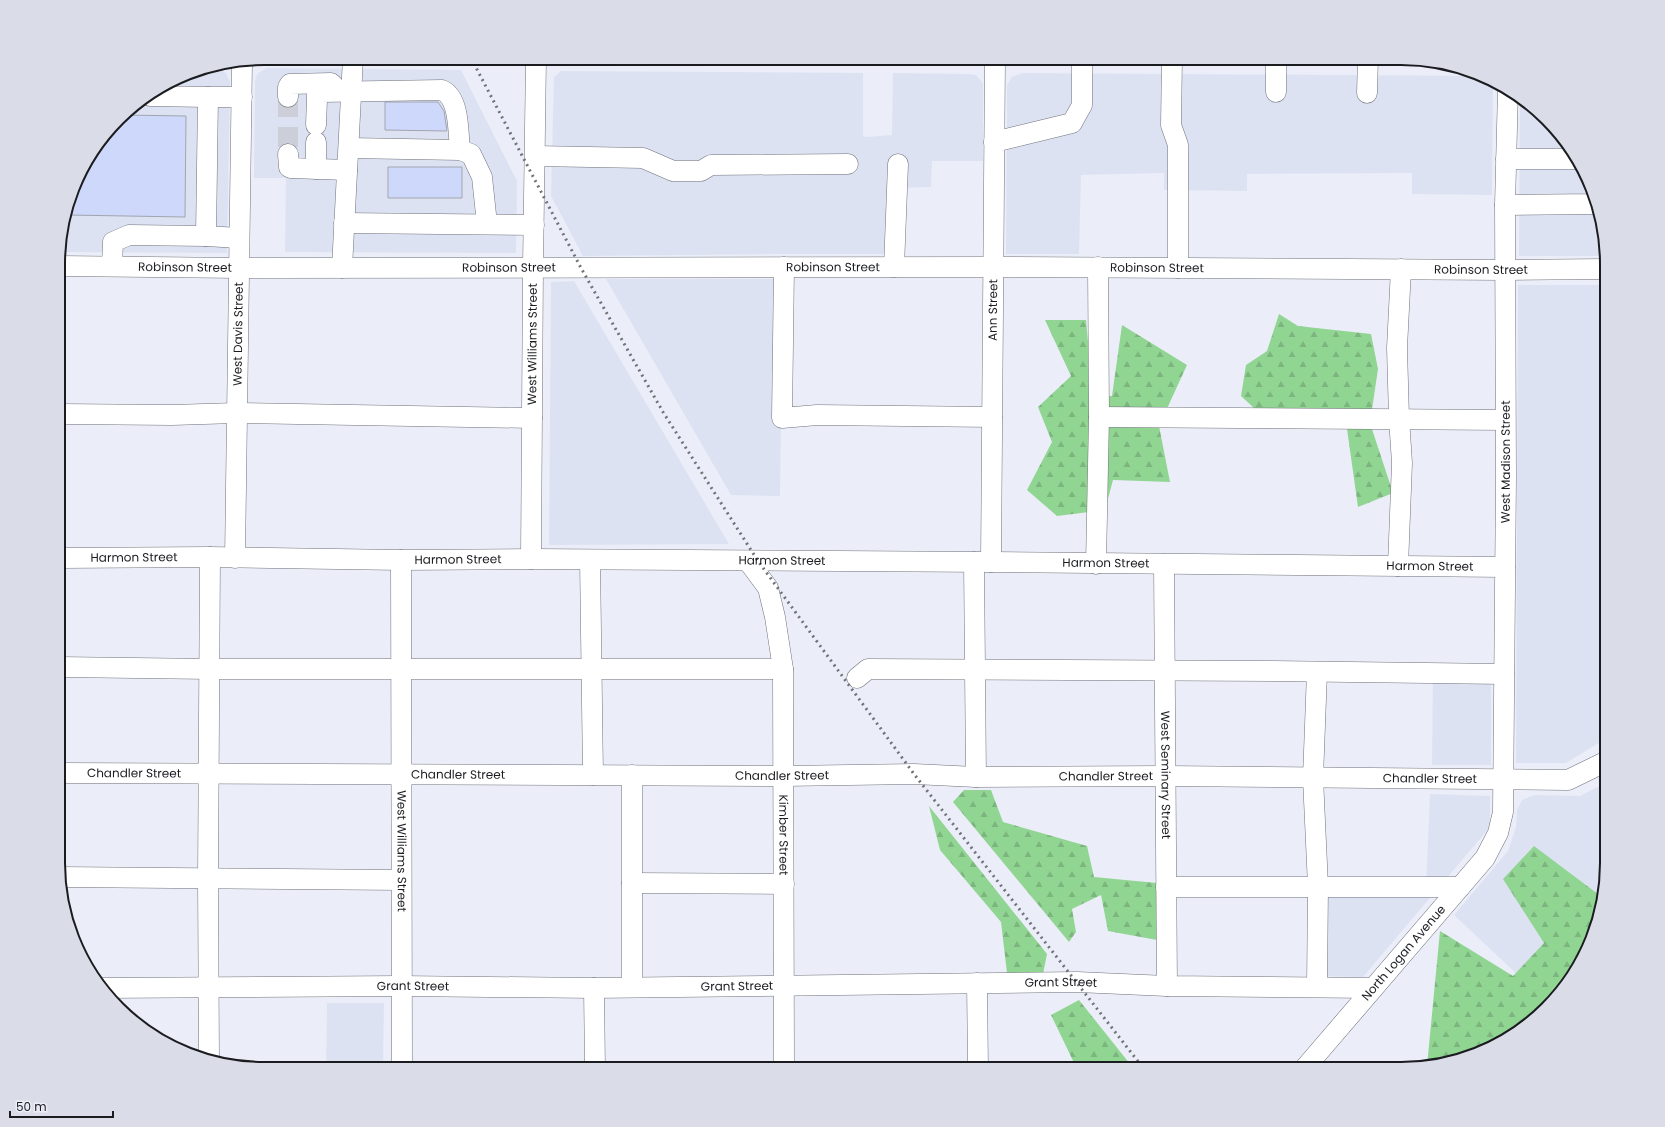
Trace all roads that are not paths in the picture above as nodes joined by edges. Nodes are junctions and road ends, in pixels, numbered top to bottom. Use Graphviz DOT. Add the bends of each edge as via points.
graph roads {
  1 [pos="351,65"];
  2 [pos="536,65"];
  3 [pos="995,65"];
  4 [pos="1082,65"];
  5 [pos="1172,65"];
  6 [pos="1276,65"];
  7 [pos="1368,65"];
  8 [pos="242,66"];
  9 [pos="344,91"];
  10 [pos="1276,92"];
  11 [pos="1367,93"];
  12 [pos="158,96"];
  13 [pos="208,97"];
  14 [pos="242,97"];
  15 [pos="288,97"];
  16 [pos="1508,97"];
  17 [pos="994,142"];
  18 [pos="349,148"];
  19 [pos="460,150"];
  20 [pos="535,156"];
  21 [pos="1506,159"];
  22 [pos="1569,159"];
  23 [pos="290,161"];
  24 [pos="848,164"];
  25 [pos="898,164"];
  26 [pos="316,169"];
  27 [pos="347,170"];
  28 [pos="1505,204"];
  29 [pos="1590,204"];
  30 [pos="344,223"];
  31 [pos="487,224"];
  32 [pos="534,225"];
  33 [pos="206,236"];
  34 [pos="239,238"];
  35 [pos="65,266"];
  36 [pos="112,266"];
  37 [pos="894,267"];
  38 [pos="993,267"];
  39 [pos="1098,267"];
  40 [pos="240,268"];
  41 [pos="342,268"];
  42 [pos="533,268"];
  43 [pos="784,268"];
  44 [pos="1178,268"];
  45 [pos="1401,269"];
  46 [pos="1600,269"];
  47 [pos="1505,270"];
  48 [pos="236,413"];
  49 [pos="65,414"];
  50 [pos="992,417"];
  51 [pos="1099,417"];
  52 [pos="532,418"];
  53 [pos="1399,418"];
  54 [pos="1505,420"];
  55 [pos="210,557"];
  56 [pos="65,558"];
  57 [pos="235,558"];
  58 [pos="531,559"];
  59 [pos="401,560"];
  60 [pos="590,560"];
  61 [pos="748,561"];
  62 [pos="983,562"];
  63 [pos="1096,564"];
  64 [pos="1164,564"];
  65 [pos="1398,566"];
  66 [pos="1505,567"];
  67 [pos="65,667"];
  68 [pos="400,668"];
  69 [pos="592,668"];
  70 [pos="976,668"];
  71 [pos="210,669"];
  72 [pos="783,669"];
  73 [pos="1166,670"];
  74 [pos="1317,672"];
  75 [pos="1504,674"];
  76 [pos="857,678"];
  77 [pos="1600,764"];
  78 [pos="65,773"];
  79 [pos="210,773"];
  80 [pos="400,774"];
  81 [pos="593,775"];
  82 [pos="632,775"];
  83 [pos="784,776"];
  84 [pos="1166,776"];
  85 [pos="976,777"];
  86 [pos="1313,778"];
  87 [pos="1504,780"];
  88 [pos="1498,833"];
  89 [pos="65,877"];
  90 [pos="208,879"];
  91 [pos="401,880"];
  92 [pos="632,883"];
  93 [pos="784,884"];
  94 [pos="1318,886"];
  95 [pos="1166,887"];
  96 [pos="1460,887"];
  97 [pos="977,983"];
  98 [pos="401,986"];
  99 [pos="1167,986"];
  100 [pos="209,987"];
  101 [pos="632,987"];
  102 [pos="783,987"];
  103 [pos="1317,987"];
  104 [pos="109,988"];
  105 [pos="594,988"];
  106 [pos="1372,988"];
  107 [pos="209,1054"];
  108 [pos="402,1062"];
  109 [pos="595,1062"];
  110 [pos="784,1062"];
  111 [pos="978,1062"];
  112 [pos="1310,1062"];
  1 -- 9 [label="street"];
  2 -- 20 [label="street, West Williams Street"];
  3 -- 17 [label="street, Ann Street"];
  4 -- 17 [label="street" via="1082,105 1072,123"];
  5 -- 44 [label="street" via="1171,125 1178,145"];
  6 -- 10 [label="street"];
  7 -- 11 [label="street"];
  8 -- 14 [label="street, West Davis Street"];
  9 -- 15 [label="street" via="331,83 290,84"];
  9 -- 18 [label="street"];
  9 -- 19 [label="street" via="442,90 448,93 458,121"];
  9 -- 26 [label="street" via="317,94"];
  12 -- 13 [label="street"];
  13 -- 14 [label="street"];
  13 -- 33 [label="street"];
  14 -- 34 [label="street, West Davis Street"];
  16 -- 21 [label="street, West Madison Street"];
  17 -- 38 [label="street, Ann Street"];
  18 -- 19 [label="street"];
  18 -- 27 [label="street"];
  19 -- 31 [label="street" via="471,154 482,177"];
  20 -- 24 [label="street" via="643,158 672,171 700,171 711,165"];
  20 -- 32 [label="street, West Williams Street"];
  21 -- 22 [label="street"];
  21 -- 28 [label="street, West Madison Street"];
  23 -- 26 [label="street"];
  25 -- 37 [label="street"];
  26 -- 27 [label="street"];
  27 -- 30 [label="street"];
  28 -- 29 [label="street"];
  28 -- 47 [label="street, West Madison Street"];
  30 -- 31 [label="street"];
  30 -- 41 [label="street"];
  31 -- 32 [label="street"];
  32 -- 42 [label="street, West Williams Street"];
  33 -- 34 [label="street"];
  33 -- 36 [label="street" via="129,236 114,242"];
  34 -- 40 [label="street, West Davis Street"];
  35 -- 36 [label="street, Robinson Street"];
  36 -- 40 [label="street, Robinson Street"];
  37 -- 38 [label="street, Robinson Street"];
  37 -- 43 [label="street, Robinson Street"];
  38 -- 39 [label="street, Robinson Street"];
  38 -- 50 [label="street, Ann Street"];
  39 -- 44 [label="street, Robinson Street"];
  39 -- 51 [label="street"];
  40 -- 41 [label="street, Robinson Street"];
  40 -- 48 [label="street, West Davis Street"];
  41 -- 42 [label="street, Robinson Street"];
  42 -- 43 [label="street, Robinson Street"];
  42 -- 52 [label="street, West Williams Street"];
  43 -- 50 [label="street" via="782,418 817,415"];
  44 -- 45 [label="street, Robinson Street"];
  45 -- 47 [label="street, Robinson Street"];
  45 -- 53 [label="street" via="1397,348"];
  46 -- 47 [label="street, Robinson Street"];
  47 -- 54 [label="street, West Madison Street"];
  48 -- 49 [label="street"];
  48 -- 52 [label="street"];
  48 -- 57 [label="street, West Davis Street"];
  50 -- 62 [label="street, Ann Street"];
  51 -- 53 [label="street"];
  51 -- 63 [label="street"];
  52 -- 58 [label="street, West Williams Street"];
  53 -- 54 [label="street"];
  53 -- 65 [label="street" via="1402,463"];
  54 -- 66 [label="street, West Madison Street"];
  55 -- 56 [label="street, Harmon Street"];
  55 -- 57 [label="street, Harmon Street"];
  55 -- 71 [label="street"];
  57 -- 59 [label="street, Harmon Street"];
  58 -- 59 [label="street, Harmon Street"];
  58 -- 60 [label="street, Harmon Street"];
  59 -- 68 [label="street, West Williams Street"];
  60 -- 61 [label="street, Harmon Street"];
  60 -- 69 [label="street"];
  61 -- 62 [label="street, Harmon Street"];
  61 -- 72 [label="street, Kimber Street" via="768,588"];
  62 -- 63 [label="street, Harmon Street"];
  62 -- 70 [label="street, Ann Street"];
  63 -- 64 [label="street, Harmon Street"];
  64 -- 65 [label="street, Harmon Street"];
  64 -- 73 [label="street, West Seminary Street"];
  65 -- 66 [label="street, Harmon Street"];
  66 -- 75 [label="street, West Madison Street"];
  67 -- 71 [label="street"];
  68 -- 69 [label="street"];
  68 -- 71 [label="street"];
  68 -- 80 [label="street, West Williams Street"];
  69 -- 72 [label="street"];
  69 -- 81 [label="street"];
  70 -- 73 [label="street"];
  70 -- 76 [label="street" via="868,669"];
  70 -- 85 [label="street, Ann Street"];
  71 -- 79 [label="street"];
  72 -- 83 [label="street, Kimber Street"];
  73 -- 74 [label="street"];
  73 -- 84 [label="street, West Seminary Street"];
  74 -- 75 [label="street"];
  74 -- 86 [label="street"];
  75 -- 87 [label="street, West Madison Street"];
  77 -- 87 [label="street" via="1568,780"];
  78 -- 79 [label="street, Chandler Street"];
  79 -- 80 [label="street, Chandler Street"];
  79 -- 90 [label="street"];
  80 -- 81 [label="street, Chandler Street"];
  80 -- 91 [label="street, West Williams Street"];
  81 -- 82 [label="street, Chandler Street"];
  82 -- 83 [label="street, Chandler Street"];
  82 -- 92 [label="street"];
  83 -- 85 [label="street, Chandler Street" via="914,774"];
  83 -- 93 [label="street, Kimber Street"];
  84 -- 85 [label="street, Chandler Street"];
  84 -- 86 [label="street, Chandler Street"];
  84 -- 95 [label="street, West Seminary Street"];
  86 -- 87 [label="street, Chandler Street"];
  86 -- 94 [label="street"];
  87 -- 88 [label="street, West Madison Street" via="1503,812"];
  88 -- 96 [label="street, North Logan Avenue" via="1485,858"];
  89 -- 90 [label="street"];
  90 -- 91 [label="street"];
  90 -- 100 [label="street"];
  91 -- 98 [label="street, West Williams Street"];
  92 -- 93 [label="street"];
  92 -- 101 [label="street"];
  93 -- 102 [label="street, Kimber Street"];
  94 -- 95 [label="street"];
  94 -- 96 [label="street"];
  94 -- 103 [label="street"];
  95 -- 99 [label="street, West Seminary Street"];
  96 -- 106 [label="street, North Logan Avenue"];
  97 -- 99 [label="street, Grant Street" via="1077,982"];
  97 -- 102 [label="street, Grant Street"];
  97 -- 111 [label="street"];
  98 -- 100 [label="street, Grant Street"];
  98 -- 105 [label="street, Grant Street"];
  98 -- 108 [label="street, West Williams Street"];
  99 -- 103 [label="street, Grant Street"];
  100 -- 104 [label="street, Grant Street"];
  100 -- 107 [label="street"];
  101 -- 102 [label="street, Grant Street"];
  101 -- 105 [label="street, Grant Street"];
  102 -- 110 [label="street, Kimber Street"];
  103 -- 106 [label="street, Grant Street"];
  105 -- 109 [label="street"];
  106 -- 112 [label="street, North Logan Avenue"];
}
